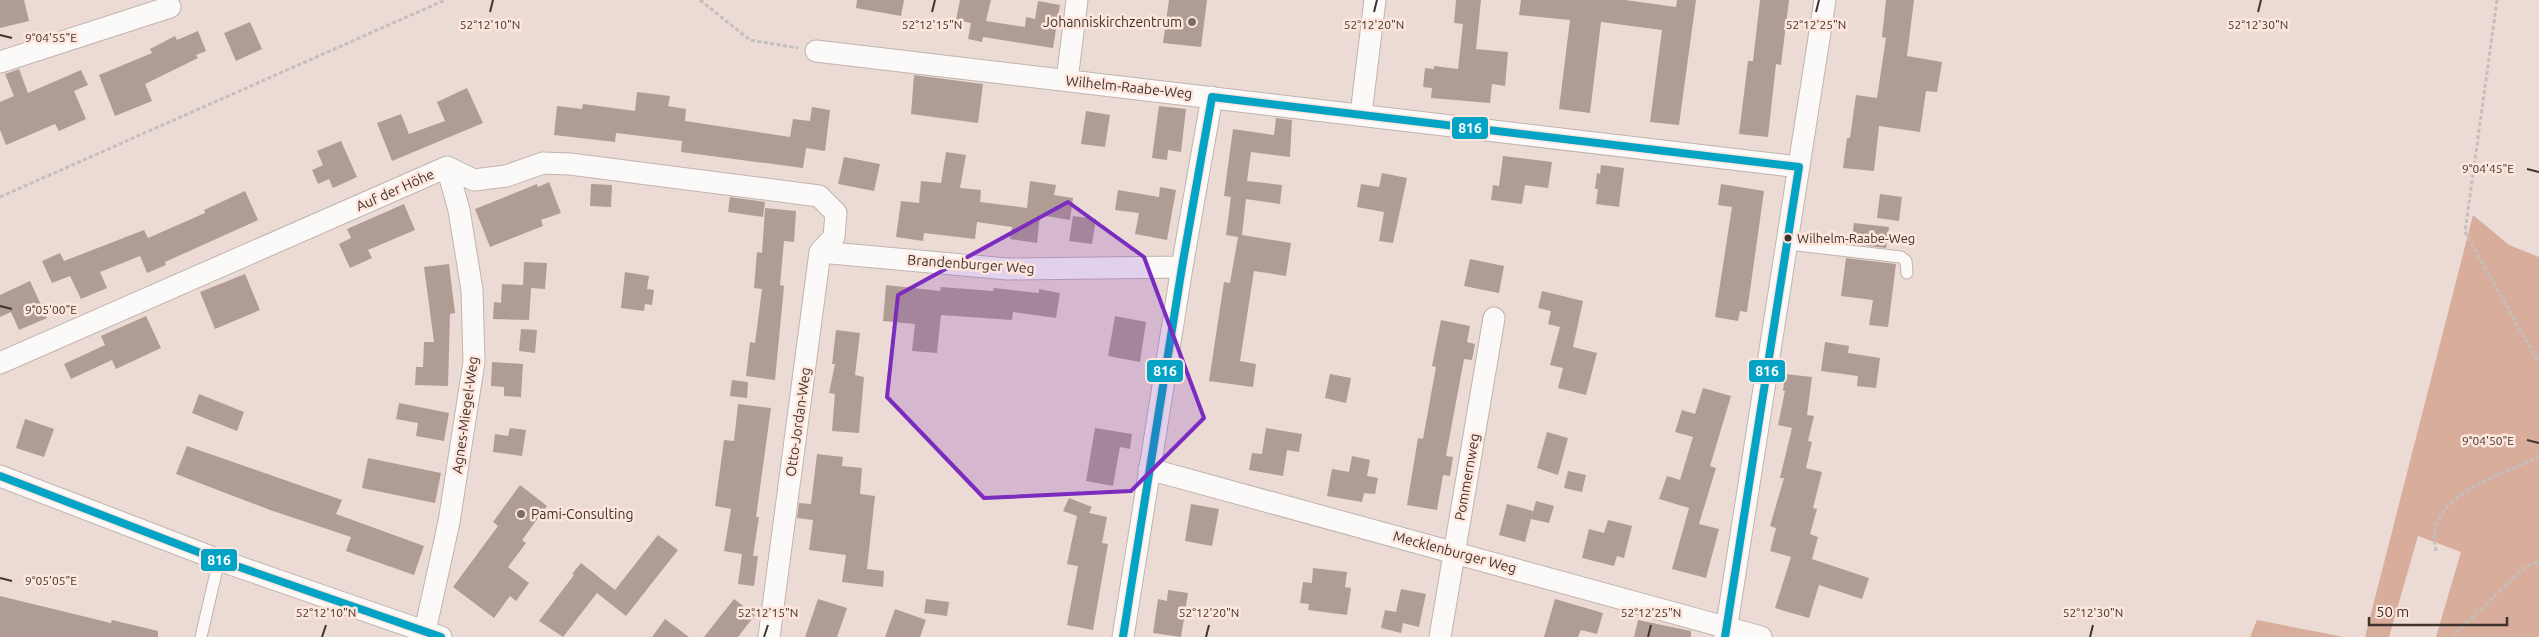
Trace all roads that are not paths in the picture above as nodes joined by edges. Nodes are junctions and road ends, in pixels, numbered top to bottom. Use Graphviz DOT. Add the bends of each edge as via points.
graph roads {
  1 [pos="1077,0"];
  2 [pos="1374,0"];
  3 [pos="1825,0"];
  4 [pos="170,7"];
  5 [pos="816,51"];
  6 [pos="0,62"];
  7 [pos="1067,80"];
  8 [pos="1212,97"];
  9 [pos="1361,114"];
  10 [pos="447,167"];
  11 [pos="1800,167"];
  12 [pos="836,213"];
  13 [pos="1788,244"];
  14 [pos="820,252"];
  15 [pos="1182,267"];
  16 [pos="1907,272"];
  17 [pos="1494,318"];
  18 [pos="0,363"];
  19 [pos="1149,469"];
  20 [pos="0,476"];
  21 [pos="1455,552"];
  22 [pos="219,560"];
  23 [pos="1725,632"];
  24 [pos="433,634"];
  25 [pos="201,637"];
  26 [pos="769,637"];
  27 [pos="1123,637"];
  28 [pos="1440,637"];
  29 [pos="1761,637"];
  1 -- 7 [label="street"];
  2 -- 9 [label="street"];
  3 -- 11 [label="street"];
  4 -- 6 [label="street"];
  5 -- 7 [label="street, Wilhelm-Raabe-Weg"];
  7 -- 8 [label="street, Wilhelm-Raabe-Weg"];
  8 -- 9 [label="street, Wilhelm-Raabe-Weg"];
  8 -- 15 [label="street"];
  9 -- 11 [label="street, Wilhelm-Raabe-Weg"];
  10 -- 12 [label="street, Auf der Höhe" via="474,180 506,176 543,163 570,164 819,196"];
  10 -- 18 [label="street, Auf der Höhe"];
  10 -- 24 [label="street, Agnes-Miegel-Weg" via="459,210 472,290 474,362"];
  11 -- 13 [label="street"];
  12 -- 14 [label="street, Otto-Jordan-Weg" via="834,238"];
  13 -- 16 [label="lane" via="1901,257 1906,261"];
  13 -- 23 [label="street"];
  14 -- 15 [label="street, Brandenburger Weg" via="1007,269"];
  14 -- 26 [label="street, Otto-Jordan-Weg"];
  15 -- 19 [label="street"];
  17 -- 21 [label="street, Pommernweg"];
  19 -- 21 [label="street, Mecklenburger Weg"];
  19 -- 27 [label="street"];
  20 -- 22 [label="street"];
  21 -- 23 [label="street, Mecklenburger Weg"];
  21 -- 28 [label="street, Pommernweg"];
  22 -- 24 [label="street"];
  22 -- 25 [label="lane"];
  23 -- 29 [label="street, Mecklenburger Weg"];
}
